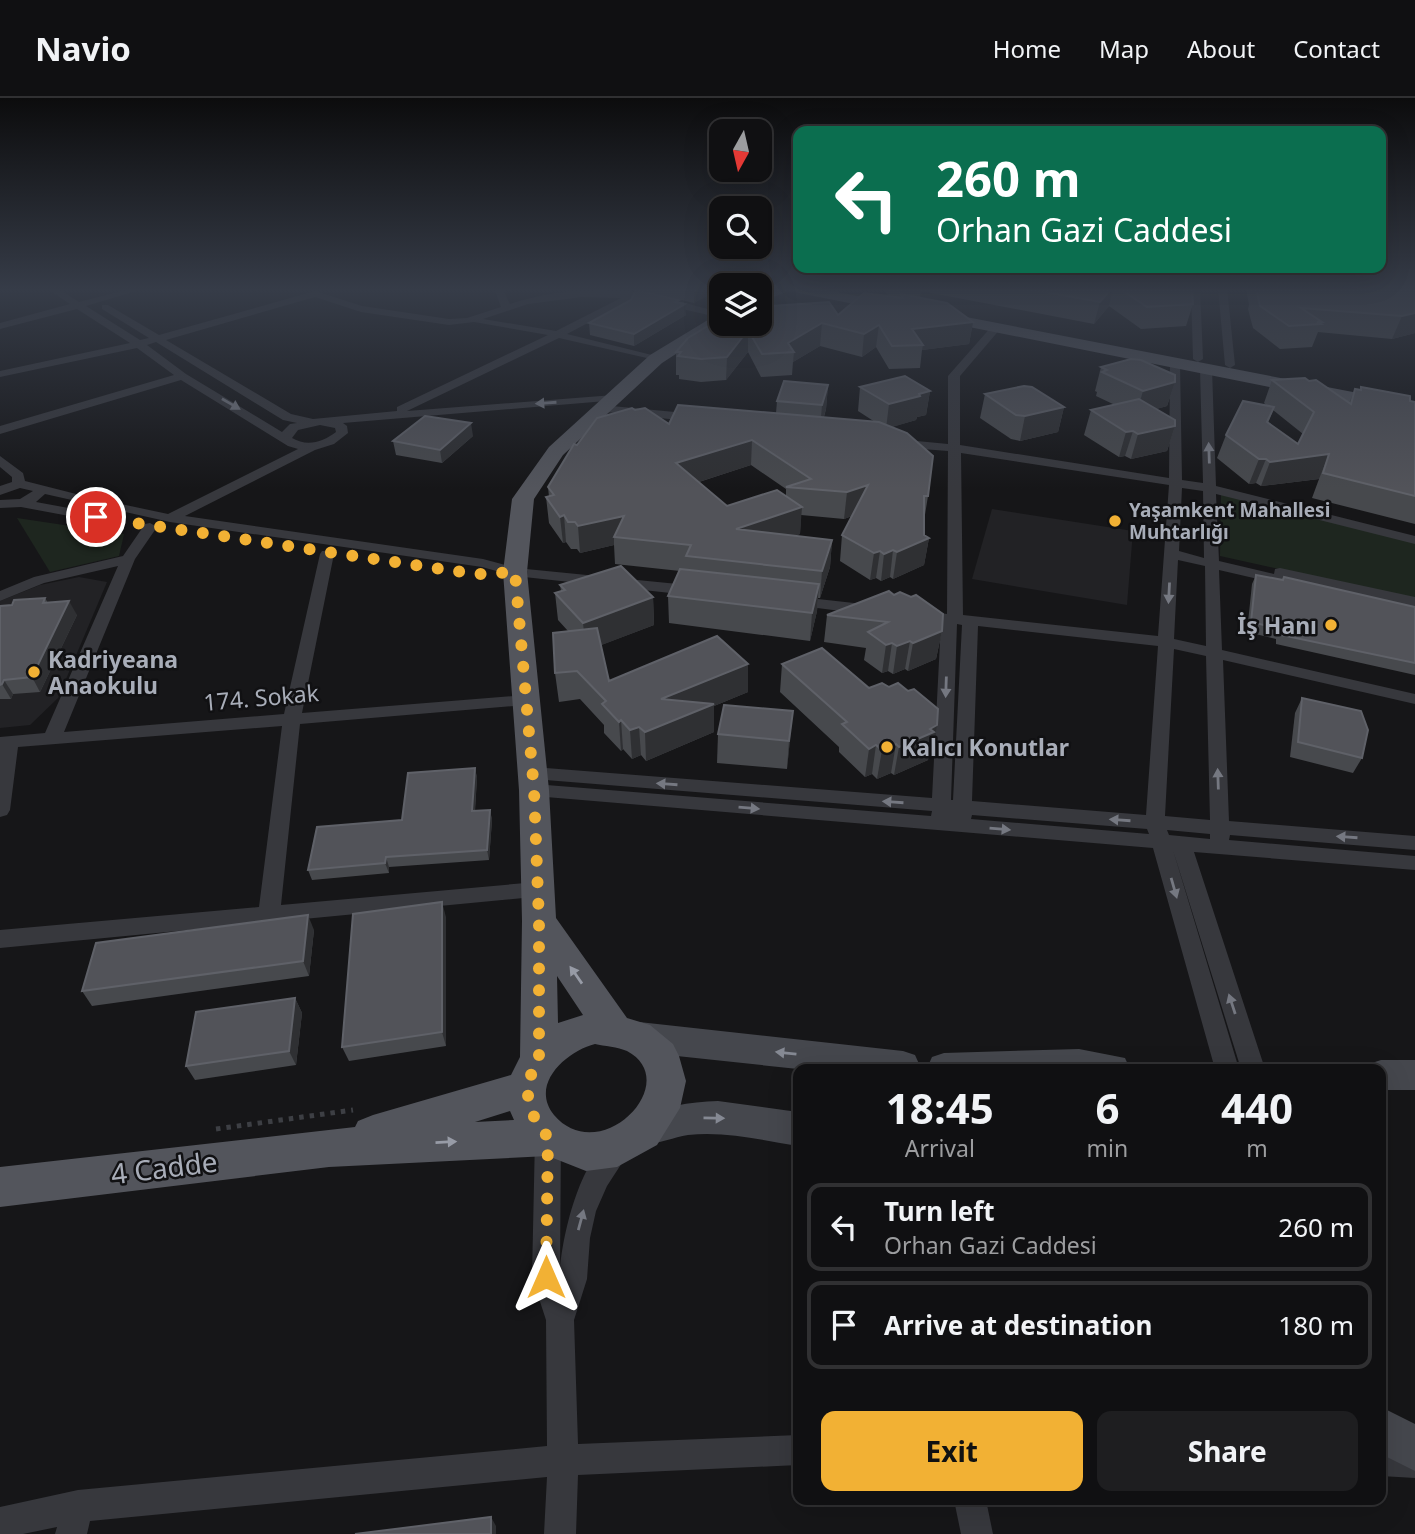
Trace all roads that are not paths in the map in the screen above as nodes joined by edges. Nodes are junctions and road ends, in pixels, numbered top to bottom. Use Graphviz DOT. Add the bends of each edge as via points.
graph roads {
  1 [pos="88,355"];
  2 [pos="154,355"];
  3 [pos="185,355"];
  4 [pos="515,355"];
  5 [pos="641,355"];
  6 [pos="662,355"];
  7 [pos="972,355"];
  8 [pos="1135,355"];
  9 [pos="1159,355"];
  10 [pos="1201,355"];
  11 [pos="1229,355"];
  12 [pos="656,359"];
  13 [pos="1175,363"];
  14 [pos="1202,364"];
  15 [pos="1230,365"];
  16 [pos="0,374"];
  17 [pos="182,376"];
  18 [pos="1415,401"];
  19 [pos="602,409"];
  20 [pos="1415,410"];
  21 [pos="391,414"];
  22 [pos="315,422"];
  23 [pos="706,422"];
  24 [pos="343,429"];
  25 [pos="0,430"];
  26 [pos="878,438"];
  27 [pos="286,439"];
  28 [pos="954,445"];
  29 [pos="313,446"];
  30 [pos="0,460"];
  31 [pos="1175,479"];
  32 [pos="19,484"];
  33 [pos="1210,484"];
  34 [pos="1,488"];
  35 [pos="40,488"];
  36 [pos="7,504"];
  37 [pos="170,518"];
  38 [pos="150,527"];
  39 [pos="1415,533"];
  40 [pos="1415,540"];
  41 [pos="1171,550"];
  42 [pos="327,554"];
  43 [pos="128,559"];
  44 [pos="1212,560"];
  45 [pos="515,572"];
  46 [pos="719,594"];
  47 [pos="0,596"];
  48 [pos="774,600"];
  49 [pos="1415,603"];
  50 [pos="1415,611"];
  51 [pos="958,620"];
  52 [pos="1166,642"];
  53 [pos="1214,653"];
  54 [pos="1415,699"];
  55 [pos="526,700"];
  56 [pos="292,719"];
  57 [pos="52,739"];
  58 [pos="3,744"];
  59 [pos="533,782"];
  60 [pos="0,810"];
  61 [pos="941,815"];
  62 [pos="962,816"];
  63 [pos="1166,836"];
  64 [pos="1220,837"];
  65 [pos="1415,843"];
  66 [pos="1415,863"];
  67 [pos="538,906"];
  68 [pos="269,915"];
  69 [pos="0,939"];
  70 [pos="626,1033"];
  71 [pos="867,1064"];
  72 [pos="1226,1064"];
  73 [pos="1251,1064"];
  74 [pos="533,1074"];
  75 [pos="1386,1075"];
  76 [pos="1415,1075"];
  77 [pos="793,1128"];
  78 [pos="548,1137"];
  79 [pos="634,1137"];
  80 [pos="329,1148"];
  81 [pos="0,1187"];
  82 [pos="560,1320"];
  83 [pos="1386,1432"];
  84 [pos="793,1450"];
  85 [pos="1415,1450"];
  86 [pos="563,1460"];
  87 [pos="1386,1461"];
  88 [pos="1415,1462"];
  89 [pos="971,1505"];
  90 [pos="75,1520"];
  91 [pos="0,1523"];
  92 [pos="560,1534"];
  93 [pos="977,1534"];
  1 -- 16 [label="street"];
  2 -- 17 [label="street"];
  3 -- 22 [label="street" via="286,417"];
  4 -- 21 [label="street"];
  5 -- 12 [label="street"];
  6 -- 12 [label="main road"];
  7 -- 28 [label="street" via="954,376"];
  8 -- 13 [label="main road"];
  9 -- 14 [label="main road"];
  10 -- 14 [label="street"];
  11 -- 15 [label="street"];
  12 -- 19 [label="main road"];
  13 -- 14 [label="main road"];
  13 -- 31 [label="street"];
  14 -- 15 [label="main road"];
  14 -- 20 [label="main road"];
  33 -- 14 [label="street, one-way"];
  15 -- 18 [label="main road"];
  17 -- 25 [label="street"];
  17 -- 27 [label="street, one-way"];
  19 -- 21 [label="street, one-way"];
  19 -- 23 [label="street"];
  19 -- 24 [label="street"];
  19 -- 45 [label="main road" via="556,451 523,499"];
  21 -- 22 [label="street"];
  22 -- 24 [label="street" via="336,423"];
  22 -- 27 [label="street" via="289,431"];
  24 -- 29 [label="street" via="338,438"];
  26 -- 28 [label="street"];
  27 -- 29 [label="street" via="295,445"];
  28 -- 31 [label="street"];
  28 -- 51 [label="street"];
  29 -- 37 [label="street"];
  30 -- 32 [label="street" via="18,476"];
  31 -- 33 [label="street"];
  31 -- 41 [label="street"];
  32 -- 34 [label="street"];
  32 -- 35 [label="street"];
  33 -- 39 [label="street"];
  33 -- 40 [label="street"];
  33 -- 44 [label="street"];
  35 -- 36 [label="street" via="34,498"];
  35 -- 37 [label="street"];
  36 -- 38 [label="street"];
  37 -- 45 [label="street" via="483,563"];
  38 -- 42 [label="street"];
  38 -- 43 [label="street"];
  41 -- 44 [label="street"];
  41 -- 52 [label="street, one-way"];
  42 -- 45 [label="street" via="480,574"];
  42 -- 56 [label="street"];
  43 -- 47 [label="street" via="39,579"];
  43 -- 57 [label="street"];
  44 -- 49 [label="street"];
  44 -- 50 [label="street"];
  44 -- 53 [label="street"];
  45 -- 46 [label="street"];
  45 -- 55 [label="main road"];
  48 -- 51 [label="street"];
  51 -- 52 [label="street"];
  51 -- 61 [label="street, one-way"];
  51 -- 62 [label="street"];
  52 -- 53 [label="street"];
  52 -- 63 [label="street"];
  53 -- 54 [label="street"];
  64 -- 53 [label="street, one-way"];
  55 -- 56 [label="street, 174. Sokak"];
  55 -- 59 [label="main road"];
  56 -- 57 [label="street, 174. Sokak"];
  56 -- 68 [label="street"];
  57 -- 58 [label="street, 174. Sokak"];
  58 -- 60 [label="street"];
  59 -- 61 [label="street"];
  59 -- 67 [label="main road"];
  61 -- 62 [label="street"];
  62 -- 63 [label="street"];
  63 -- 64 [label="street"];
  63 -- 64 [label="street"];
  63 -- 72 [label="street, one-way"];
  73 -- 63 [label="street, one-way"];
  65 -- 64 [label="street, one-way"];
  64 -- 66 [label="street"];
  67 -- 68 [label="street"];
  70 -- 67 [label="main road, one-way"];
  67 -- 74 [label="main road"];
  68 -- 69 [label="street"];
  71 -- 70 [label="main road, one-way"];
  70 -- 74 [label="main road" via="577,1031 560,1039"];
  70 -- 79 [label="main road" via="656,1052 666,1072 664,1102"];
  74 -- 78 [label="main road" via="528,1106"];
  74 -- 80 [label="main road"];
  75 -- 76 [label="main road"];
  79 -- 77 [label="main road, one-way" via="685,1119 718,1117"];
  78 -- 79 [label="main road" via="564,1146 602,1151"];
  80 -- 78 [label="main road, one-way"];
  78 -- 82 [label="street" via="546,1277"];
  82 -- 79 [label="street, one-way" via="573,1279 583,1212 597,1178"];
  80 -- 81 [label="main road, 4 Cadde"];
  82 -- 86 [label="street"];
  83 -- 85 [label="main road"];
  84 -- 86 [label="street"];
  86 -- 90 [label="street"];
  86 -- 92 [label="street"];
  87 -- 88 [label="street"];
  89 -- 93 [label="street"];
  90 -- 91 [label="street"];
}
